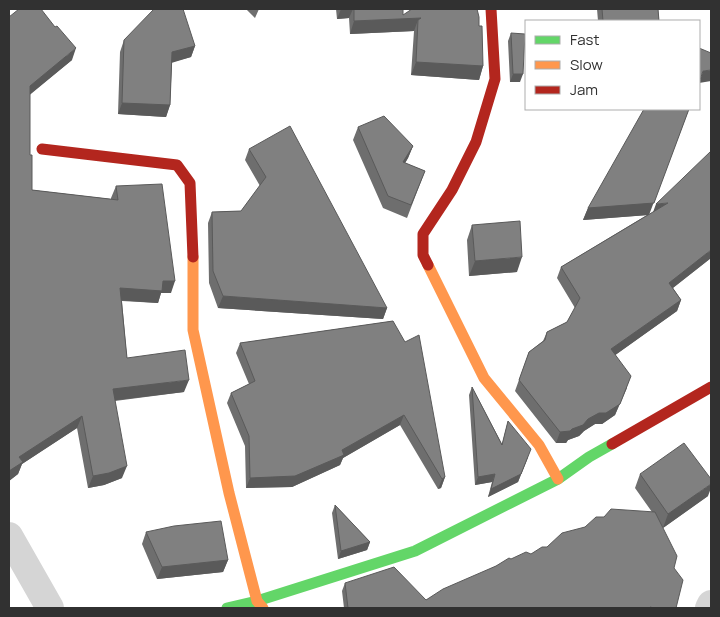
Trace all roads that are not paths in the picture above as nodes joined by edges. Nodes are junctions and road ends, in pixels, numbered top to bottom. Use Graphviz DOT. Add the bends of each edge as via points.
graph roads {
  1 [pos="492,9"];
  2 [pos="42,149"];
  3 [pos="711,387"];
  4 [pos="558,479"];
  5 [pos="9,536"];
  6 [pos="260,604"];
  7 [pos="711,604"];
  8 [pos="50,608"];
  9 [pos="227,608"];
  10 [pos="709,608"];
  1 -- 4 [label="street" via="496,79 476,142 452,190 423,234 423,255 484,378 539,444"];
  2 -- 6 [label="street" via="177,165 190,183 194,330 229,493"];
  3 -- 4 [label="street" via="589,457"];
  4 -- 6 [label="street" via="415,552"];
  5 -- 8 [label="street"];
  6 -- 9 [label="street"];
  7 -- 10 [label="street"];
}
